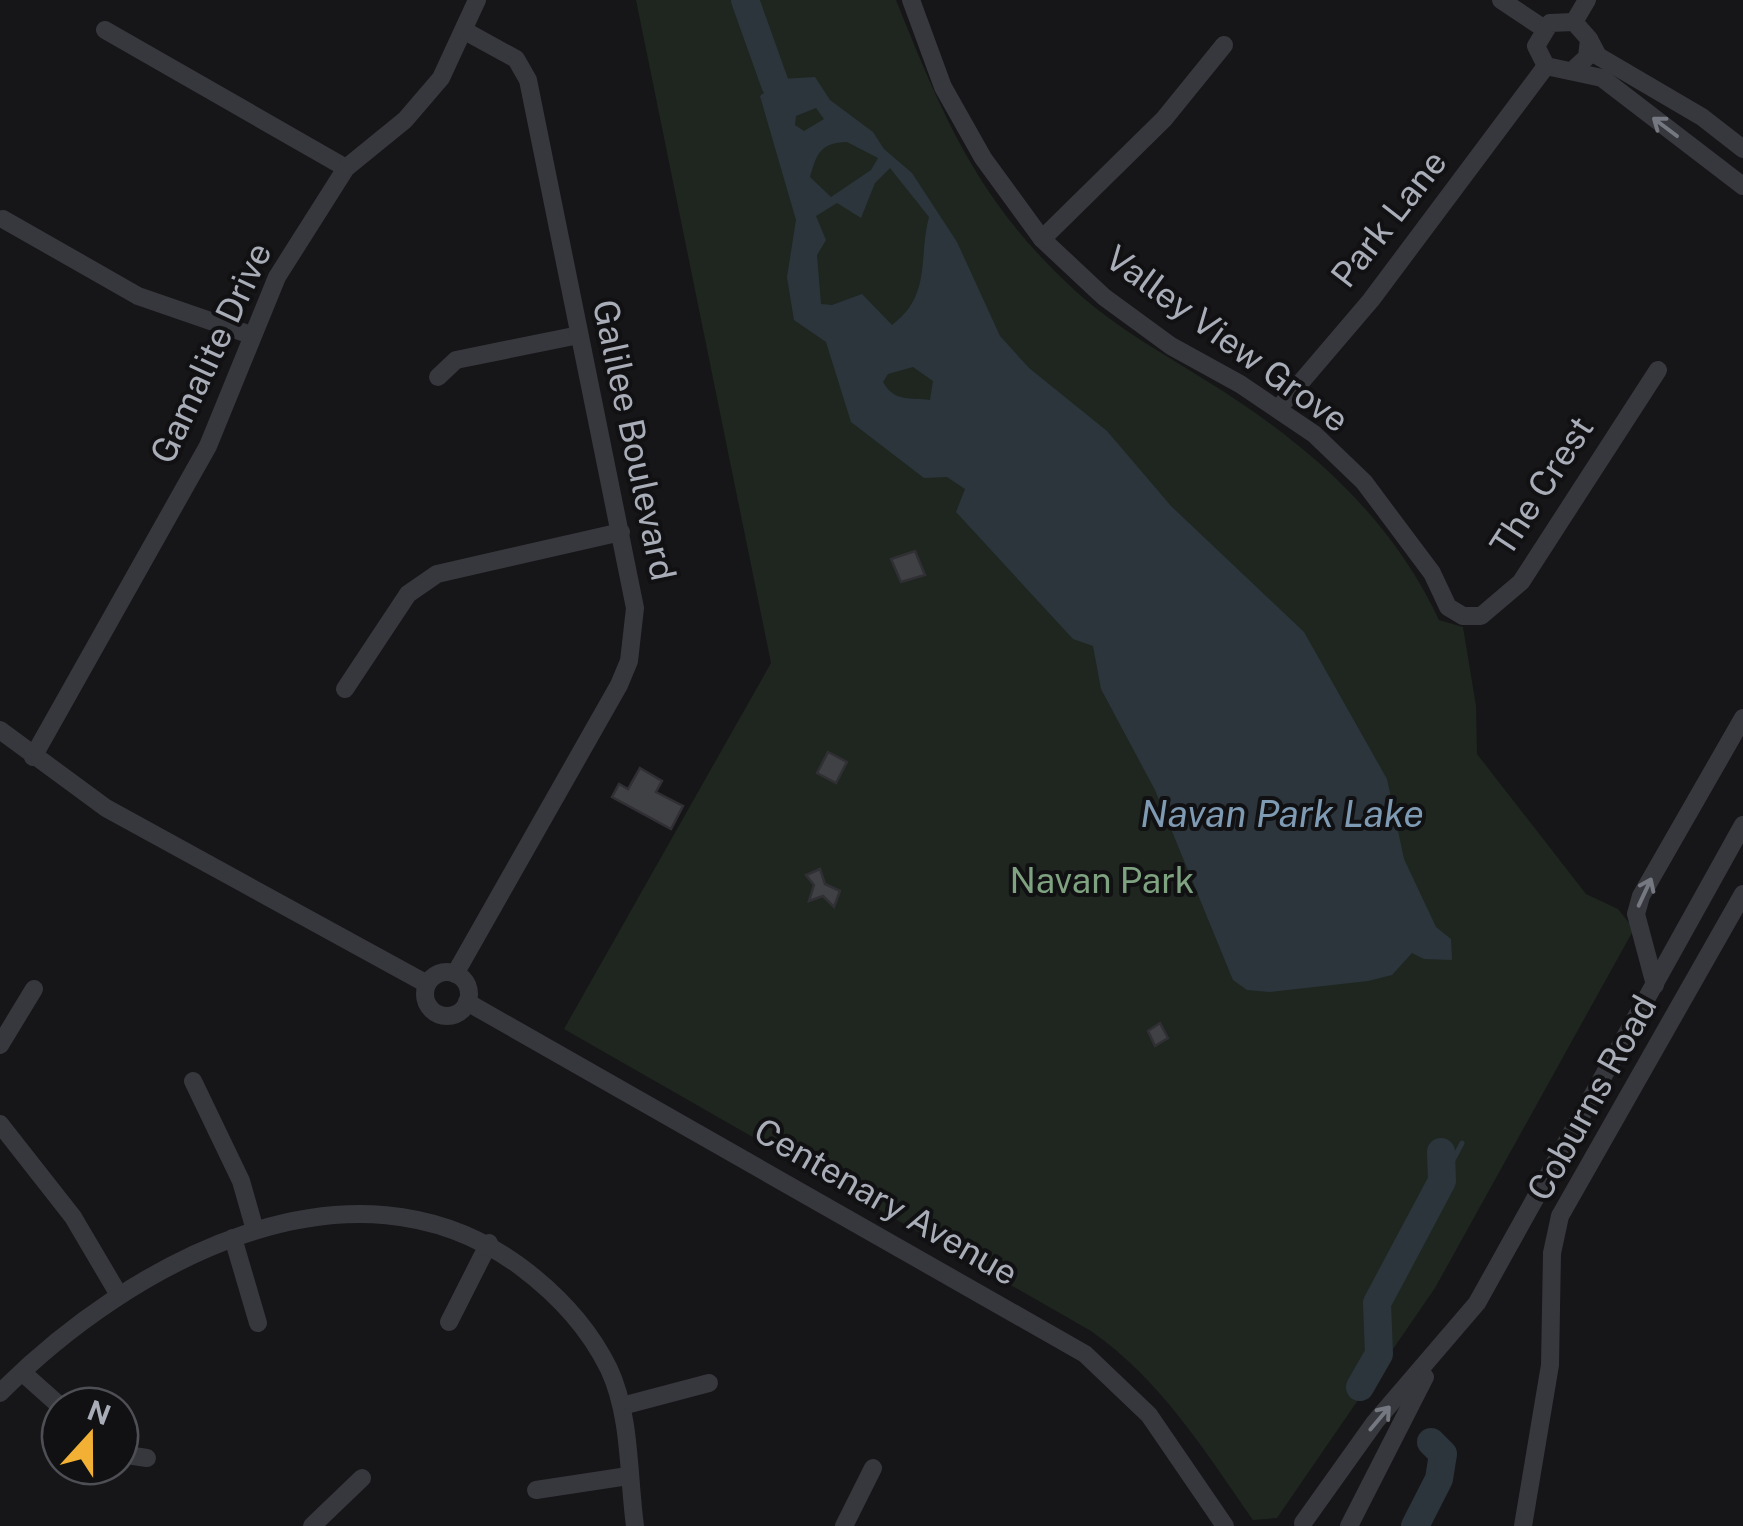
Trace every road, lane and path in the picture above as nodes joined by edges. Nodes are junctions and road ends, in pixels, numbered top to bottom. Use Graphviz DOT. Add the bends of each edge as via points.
graph roads {
  1 [pos="477,0"];
  2 [pos="911,0"];
  3 [pos="1500,0"];
  4 [pos="1587,0"];
  5 [pos="1574,22"];
  6 [pos="1543,28"];
  7 [pos="105,30"];
  8 [pos="465,31"];
  9 [pos="1588,39"];
  10 [pos="1224,45"];
  11 [pos="1546,66"];
  12 [pos="1572,70"];
  13 [pos="1743,149"];
  14 [pos="346,168"];
  15 [pos="1743,186"];
  16 [pos="3,219"];
  17 [pos="1042,238"];
  18 [pos="251,335"];
  19 [pos="579,335"];
  20 [pos="1658,370"];
  21 [pos="438,377"];
  22 [pos="1278,409"];
  23 [pos="621,532"];
  24 [pos="1463,616"];
  25 [pos="345,689"];
  26 [pos="1743,718"];
  27 [pos="0,730"];
  28 [pos="33,756"];
  29 [pos="1743,826"];
  30 [pos="1743,894"];
  31 [pos="455,974"];
  32 [pos="426,984"];
  33 [pos="1655,985"];
  34 [pos="34,989"];
  35 [pos="467,1002"];
  36 [pos="0,1045"];
  37 [pos="193,1081"];
  38 [pos="4,1138"];
  39 [pos="255,1230"];
  40 [pos="233,1238"];
  41 [pos="488,1243"];
  42 [pos="119,1295"];
  43 [pos="449,1322"];
  44 [pos="258,1323"];
  45 [pos="1440,1350"];
  46 [pos="23,1373"];
  47 [pos="709,1383"];
  48 [pos="40,1388"];
  49 [pos="0,1393"];
  50 [pos="622,1406"];
  51 [pos="140,1457"];
  52 [pos="147,1458"];
  53 [pos="874,1468"];
  54 [pos="628,1476"];
  55 [pos="362,1478"];
  56 [pos="536,1490"];
  57 [pos="1223,1522"];
  58 [pos="1306,1525"];
  59 [pos="312,1526"];
  60 [pos="634,1526"];
  61 [pos="844,1526"];
  62 [pos="1241,1526"];
  63 [pos="1349,1526"];
  64 [pos="1524,1526"];
  1 -- 8 [label="street, Gamalite Drive"];
  2 -- 17 [label="street, Valley View Grove" via="943,87 983,158"];
  3 -- 6 [label="street"];
  4 -- 5 [label="street"];
  5 -- 6 [label="street"];
  5 -- 9 [label="street"];
  6 -- 11 [label="street" via="1536,46"];
  7 -- 14 [label="street"];
  8 -- 14 [label="street, Gamalite Drive" via="442,78"];
  8 -- 19 [label="street, Galilee Boulevard" via="516,59 528,80"];
  9 -- 12 [label="street" via="1587,57"];
  9 -- 13 [label="street" via="1598,56"];
  10 -- 17 [label="street" via="1164,119"];
  11 -- 12 [label="street"];
  11 -- 22 [label="street, Park Lane" via="1371,300"];
  15 -- 12 [label="street, one-way" via="1602,78"];
  14 -- 18 [label="street, Gamalite Drive" via="278,277"];
  16 -- 18 [label="street" via="138,296"];
  17 -- 22 [label="street, Valley View Grove" via="1104,297 1171,346"];
  18 -- 28 [label="street, Gamalite Drive" via="208,446"];
  19 -- 21 [label="street" via="456,360"];
  19 -- 23 [label="street, Galilee Boulevard"];
  20 -- 24 [label="street, The Crest" via="1521,582 1481,616"];
  22 -- 24 [label="street, Valley View Grove" via="1364,482 1432,573 1448,607"];
  23 -- 25 [label="street" via="437,574 408,594"];
  23 -- 31 [label="street, Galilee Boulevard" via="635,608 624,672"];
  33 -- 26 [label="street, Coburns Road, one-way" via="1636,914 1641,896"];
  27 -- 28 [label="street"];
  28 -- 32 [label="street" via="106,808"];
  29 -- 33 [label="street, Coburns Road"];
  30 -- 64 [label="street, Coburns Road" via="1560,1216 1552,1253 1550,1365"];
  31 -- 32 [label="street" via="442,972"];
  31 -- 35 [label="street" via="466,982"];
  32 -- 35 [label="street" via="428,1005 438,1014 458,1013"];
  33 -- 45 [label="street, Coburns Road" via="1477,1304"];
  34 -- 36 [label="street"];
  35 -- 57 [label="street, Centenary Avenue" via="1085,1354 1150,1415"];
  37 -- 39 [label="street" via="241,1181"];
  38 -- 42 [label="street" via="73,1217"];
  39 -- 40 [label="street"];
  39 -- 41 [label="street" via="354,1210 392,1214"];
  40 -- 42 [label="street"];
  40 -- 44 [label="street"];
  41 -- 43 [label="street"];
  41 -- 50 [label="street" via="559,1295 608,1368"];
  42 -- 46 [label="street"];
  58 -- 45 [label="street, Coburns Road, one-way" via="1375,1422"];
  45 -- 63 [label="street, Coburns Road"];
  46 -- 48 [label="street"];
  46 -- 49 [label="street"];
  47 -- 50 [label="street"];
  50 -- 54 [label="street"];
  51 -- 52 [label="street"];
  53 -- 61 [label="street"];
  54 -- 56 [label="street"];
  54 -- 60 [label="street"];
  55 -- 59 [label="street"];
  57 -- 62 [label="street, Centenary Avenue"];
}
